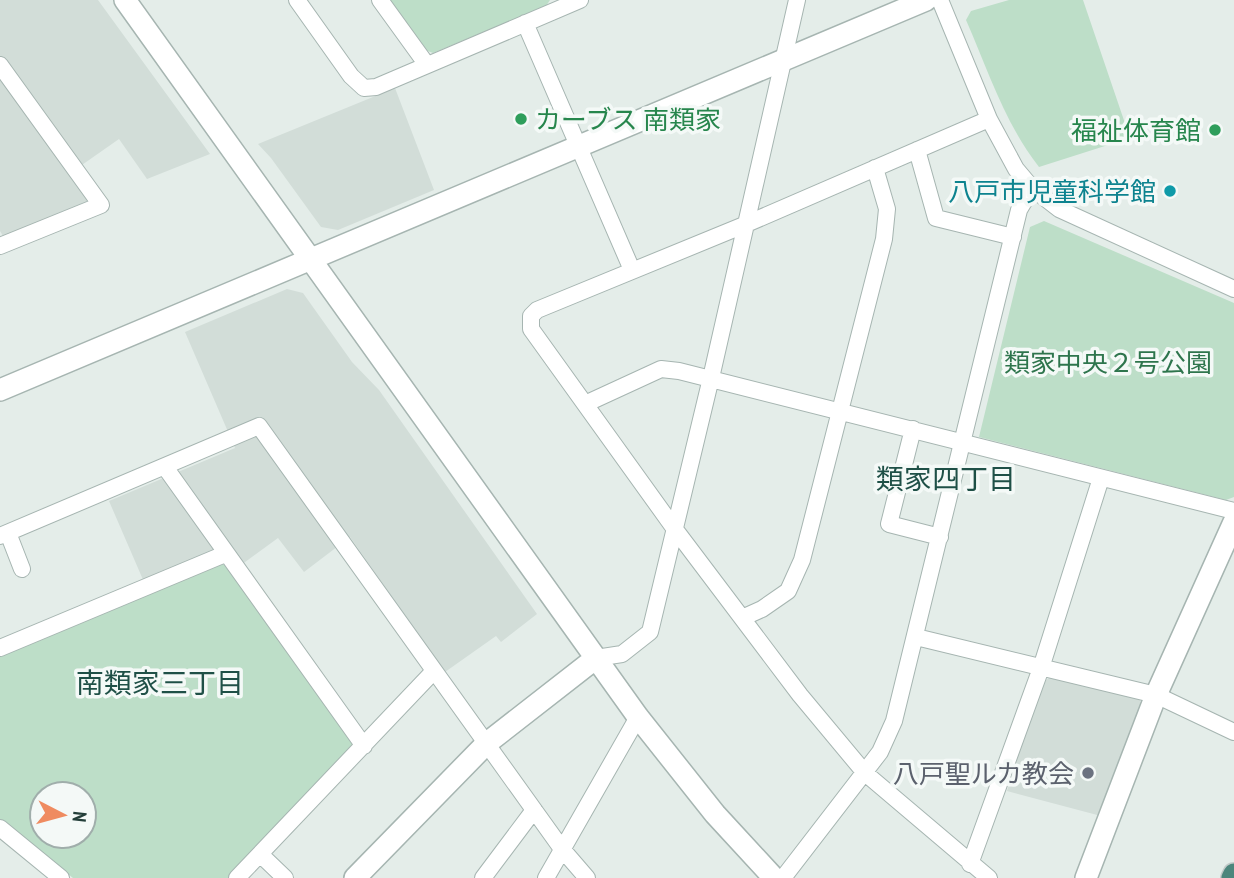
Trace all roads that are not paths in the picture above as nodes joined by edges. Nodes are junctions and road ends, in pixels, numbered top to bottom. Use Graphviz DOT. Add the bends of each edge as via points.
graph roads {
  1 [pos="125,0"];
  2 [pos="297,0"];
  3 [pos="380,0"];
  4 [pos="580,0"];
  5 [pos="797,0"];
  6 [pos="926,0"];
  7 [pos="940,0"];
  8 [pos="559,4"];
  9 [pos="525,23"];
  10 [pos="783,60"];
  11 [pos="0,65"];
  12 [pos="427,65"];
  13 [pos="989,119"];
  14 [pos="579,147"];
  15 [pos="917,150"];
  16 [pos="875,168"];
  17 [pos="1032,188"];
  18 [pos="744,225"];
  19 [pos="1013,237"];
  20 [pos="2,242"];
  21 [pos="312,260"];
  22 [pos="632,270"];
  23 [pos="1234,271"];
  24 [pos="1230,287"];
  25 [pos="711,378"];
  26 [pos="0,390"];
  27 [pos="585,404"];
  28 [pos="841,410"];
  29 [pos="913,429"];
  30 [pos="962,442"];
  31 [pos="164,467"];
  32 [pos="1101,478"];
  33 [pos="1234,511"];
  34 [pos="1234,522"];
  35 [pos="674,528"];
  36 [pos="4,534"];
  37 [pos="940,537"];
  38 [pos="225,554"];
  39 [pos="22,569"];
  40 [pos="742,618"];
  41 [pos="916,637"];
  42 [pos="0,648"];
  43 [pos="596,658"];
  44 [pos="1041,668"];
  45 [pos="433,672"];
  46 [pos="1156,695"];
  47 [pos="638,716"];
  48 [pos="1234,732"];
  49 [pos="487,743"];
  50 [pos="363,746"];
  51 [pos="865,773"];
  52 [pos="534,810"];
  53 [pos="0,828"];
  54 [pos="562,849"];
  55 [pos="260,854"];
  56 [pos="970,864"];
  57 [pos="61,878"];
  58 [pos="237,878"];
  59 [pos="285,878"];
  60 [pos="355,878"];
  61 [pos="483,878"];
  62 [pos="546,878"];
  63 [pos="587,878"];
  64 [pos="774,878"];
  65 [pos="783,878"];
  66 [pos="989,878"];
  67 [pos="1086,878"];
  1 -- 21 [label="street"];
  2 -- 12 [label="street" via="364,88"];
  3 -- 12 [label="street"];
  4 -- 8 [label="street"];
  5 -- 10 [label="street"];
  6 -- 10 [label="street"];
  7 -- 13 [label="street"];
  8 -- 9 [label="street"];
  9 -- 12 [label="street"];
  9 -- 14 [label="street"];
  10 -- 14 [label="street"];
  10 -- 18 [label="street"];
  11 -- 20 [label="street" via="101,205"];
  13 -- 15 [label="street"];
  13 -- 17 [label="street" via="1016,169"];
  14 -- 21 [label="street"];
  14 -- 22 [label="street"];
  15 -- 16 [label="street"];
  15 -- 19 [label="street" via="936,218"];
  16 -- 18 [label="street"];
  16 -- 28 [label="street" via="887,209 884,239"];
  17 -- 19 [label="street" via="1019,210"];
  17 -- 24 [label="street" via="1059,209"];
  18 -- 22 [label="street"];
  18 -- 25 [label="street"];
  19 -- 30 [label="street"];
  21 -- 26 [label="street"];
  21 -- 43 [label="street"];
  22 -- 27 [label="street" via="531,316 531,329"];
  23 -- 24 [label="street"];
  25 -- 27 [label="street" via="660,369"];
  25 -- 28 [label="street"];
  25 -- 35 [label="street"];
  27 -- 35 [label="street"];
  28 -- 29 [label="street"];
  28 -- 40 [label="street" via="802,561 788,591"];
  29 -- 30 [label="street"];
  29 -- 37 [label="street" via="889,524"];
  30 -- 32 [label="street"];
  30 -- 37 [label="street"];
  31 -- 36 [label="street"];
  31 -- 38 [label="street"];
  31 -- 45 [label="street" via="259,426"];
  32 -- 33 [label="street"];
  32 -- 44 [label="street"];
  34 -- 46 [label="street"];
  35 -- 40 [label="street"];
  35 -- 43 [label="street" via="650,632 622,654"];
  36 -- 39 [label="street"];
  37 -- 41 [label="street"];
  38 -- 42 [label="street"];
  38 -- 50 [label="street"];
  40 -- 51 [label="street"];
  41 -- 44 [label="street"];
  41 -- 51 [label="street" via="894,721"];
  43 -- 47 [label="street"];
  43 -- 49 [label="street"];
  44 -- 46 [label="street"];
  44 -- 56 [label="street"];
  45 -- 49 [label="street"];
  45 -- 50 [label="street"];
  46 -- 48 [label="street"];
  46 -- 67 [label="street"];
  47 -- 54 [label="street"];
  47 -- 64 [label="street" via="715,814"];
  49 -- 52 [label="street"];
  49 -- 60 [label="street"];
  50 -- 55 [label="street"];
  51 -- 56 [label="street"];
  51 -- 65 [label="street"];
  52 -- 54 [label="street"];
  52 -- 61 [label="street"];
  53 -- 57 [label="street"];
  54 -- 62 [label="street"];
  54 -- 63 [label="street"];
  55 -- 58 [label="street"];
  55 -- 59 [label="street"];
  56 -- 66 [label="street"];
}
